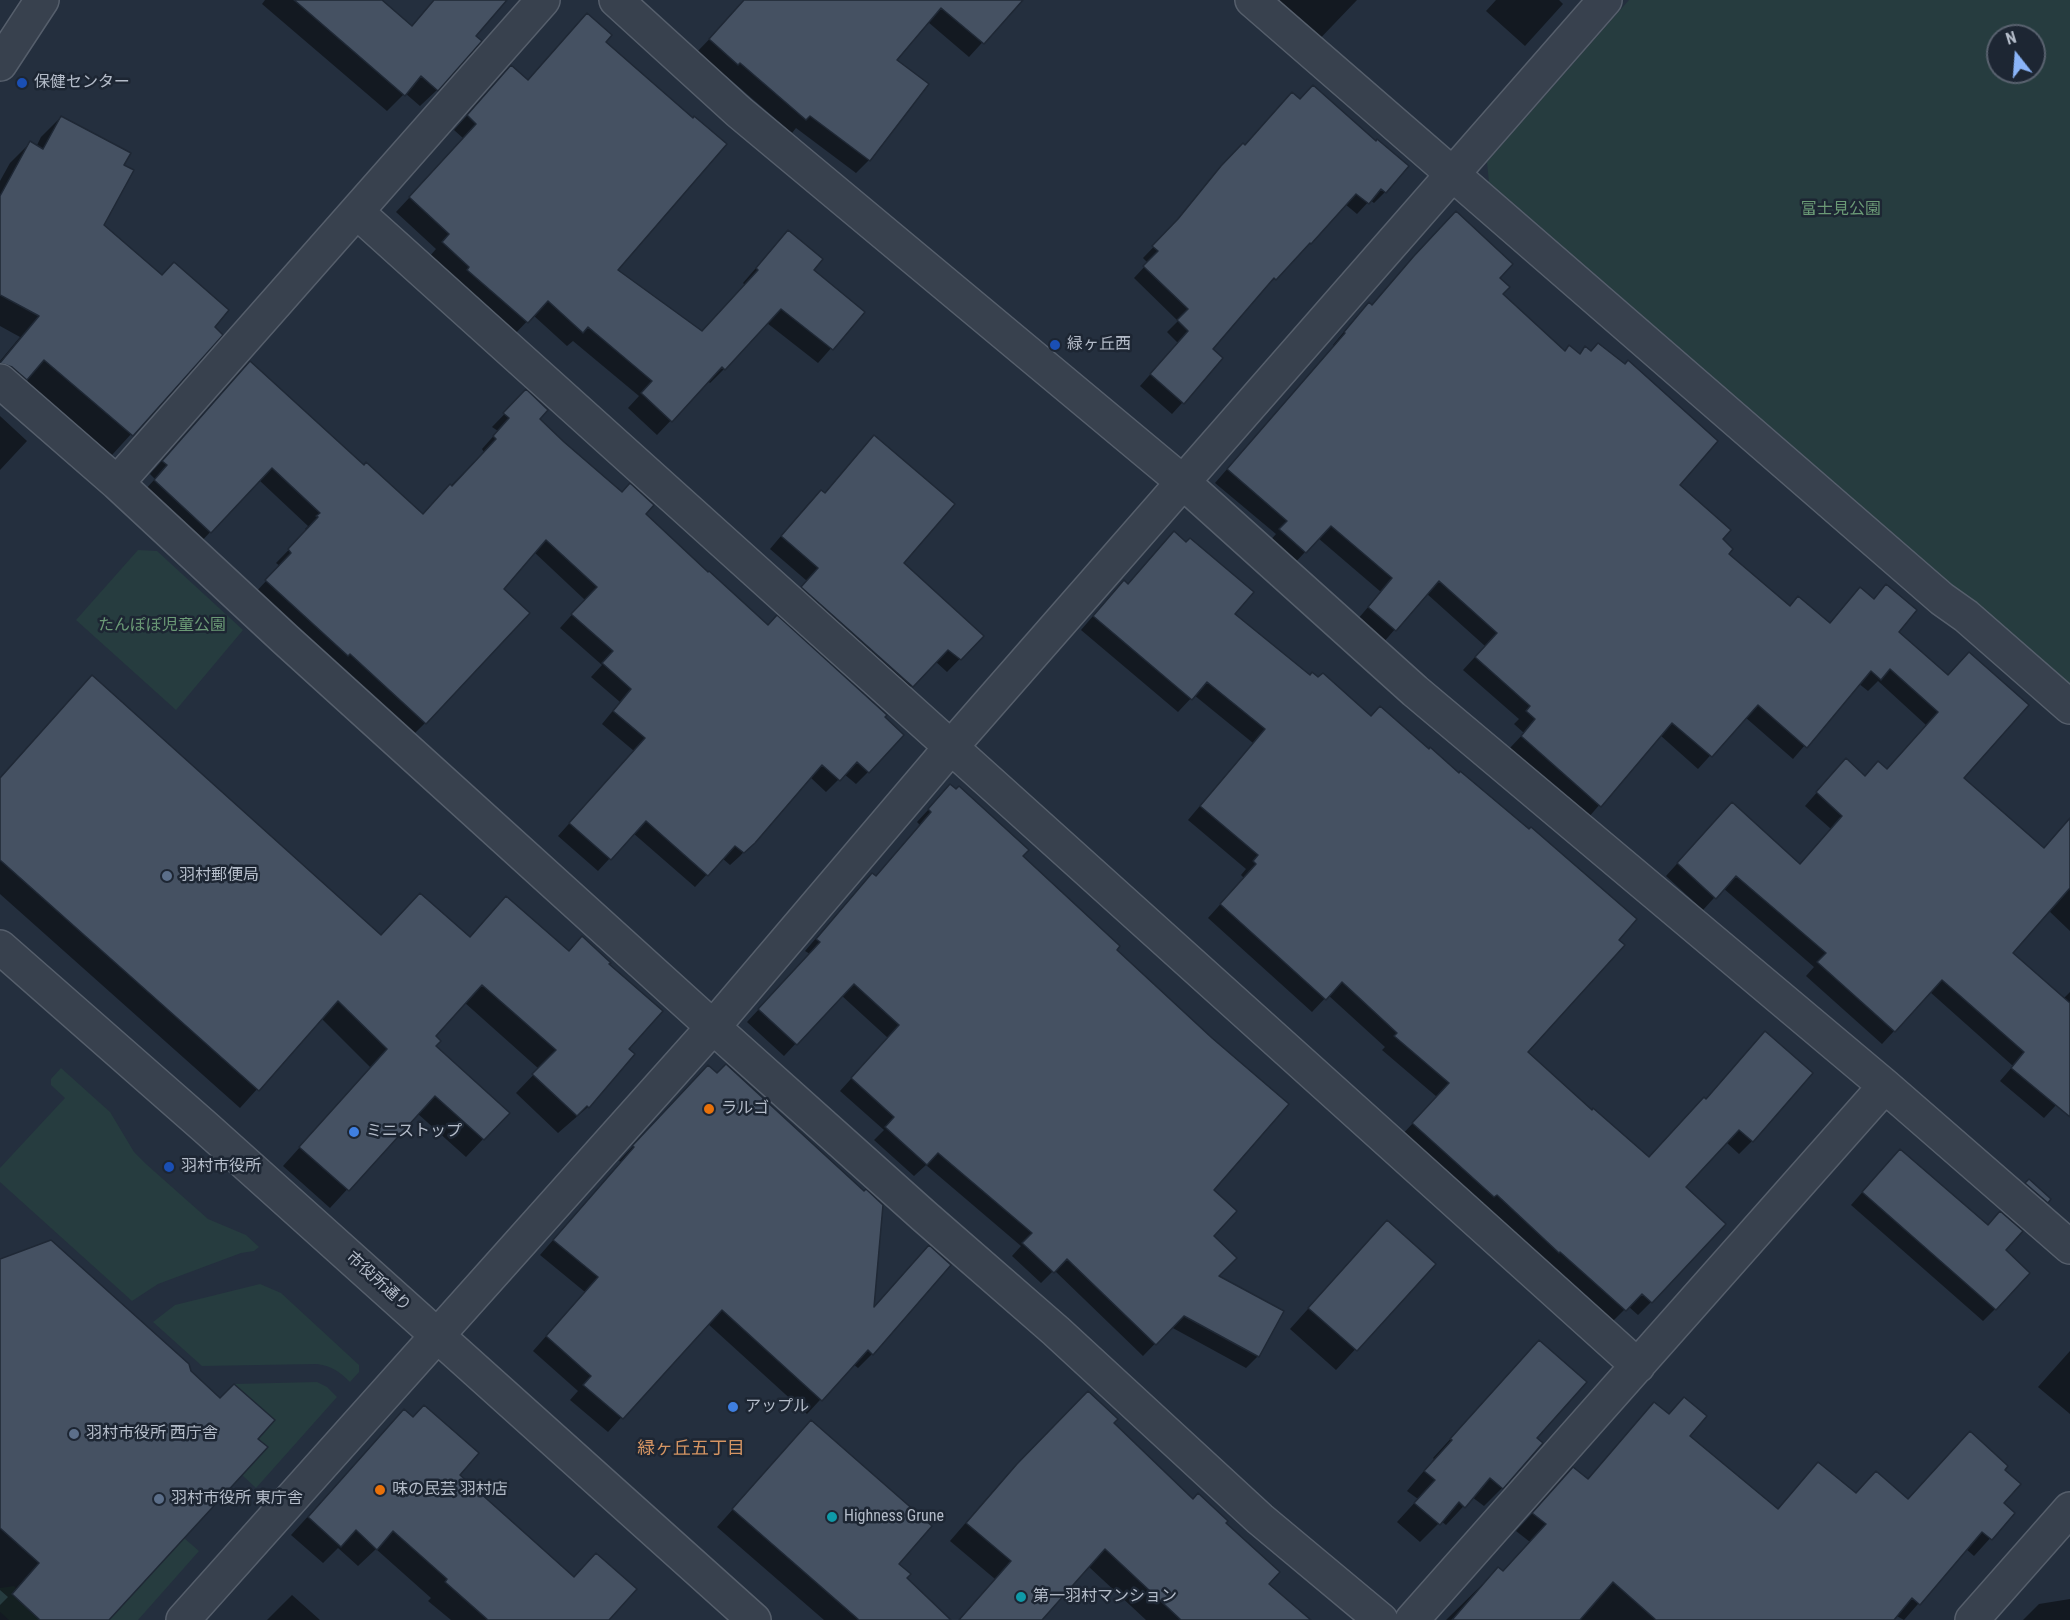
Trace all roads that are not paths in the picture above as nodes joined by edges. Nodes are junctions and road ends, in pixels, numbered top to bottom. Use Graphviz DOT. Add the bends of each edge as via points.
graph roads {
  1 [pos="42,0"];
  2 [pos="543,0"];
  3 [pos="616,0"];
  4 [pos="1252,0"];
  5 [pos="1605,0"];
  6 [pos="0,64"];
  7 [pos="1453,174"];
  8 [pos="357,212"];
  9 [pos="0,381"];
  10 [pos="117,483"];
  11 [pos="1184,483"];
  12 [pos="2070,707"];
  13 [pos="951,747"];
  14 [pos="0,946"];
  15 [pos="713,1027"];
  16 [pos="1885,1086"];
  17 [pos="2070,1247"];
  18 [pos="437,1337"];
  19 [pos="1638,1366"];
  20 [pos="2070,1509"];
  21 [pos="183,1620"];
  22 [pos="754,1620"];
  23 [pos="1381,1620"];
  24 [pos="1412,1620"];
  25 [pos="1972,1620"];
  1 -- 6 [label="street"];
  2 -- 8 [label="street"];
  3 -- 11 [label="street" via="739,112"];
  4 -- 7 [label="street"];
  5 -- 7 [label="street"];
  7 -- 11 [label="street"];
  7 -- 12 [label="street"];
  8 -- 10 [label="street"];
  8 -- 13 [label="street"];
  9 -- 10 [label="street"];
  10 -- 15 [label="street"];
  11 -- 13 [label="street"];
  11 -- 16 [label="street" via="1415,691"];
  13 -- 15 [label="street"];
  13 -- 19 [label="street"];
  14 -- 18 [label="street, 市役所通り"];
  15 -- 18 [label="street"];
  15 -- 23 [label="street" via="1056,1331 1260,1519"];
  16 -- 17 [label="street"];
  16 -- 19 [label="street"];
  18 -- 21 [label="street"];
  18 -- 22 [label="street, 市役所通り"];
  19 -- 24 [label="street"];
  20 -- 25 [label="street"];
}
